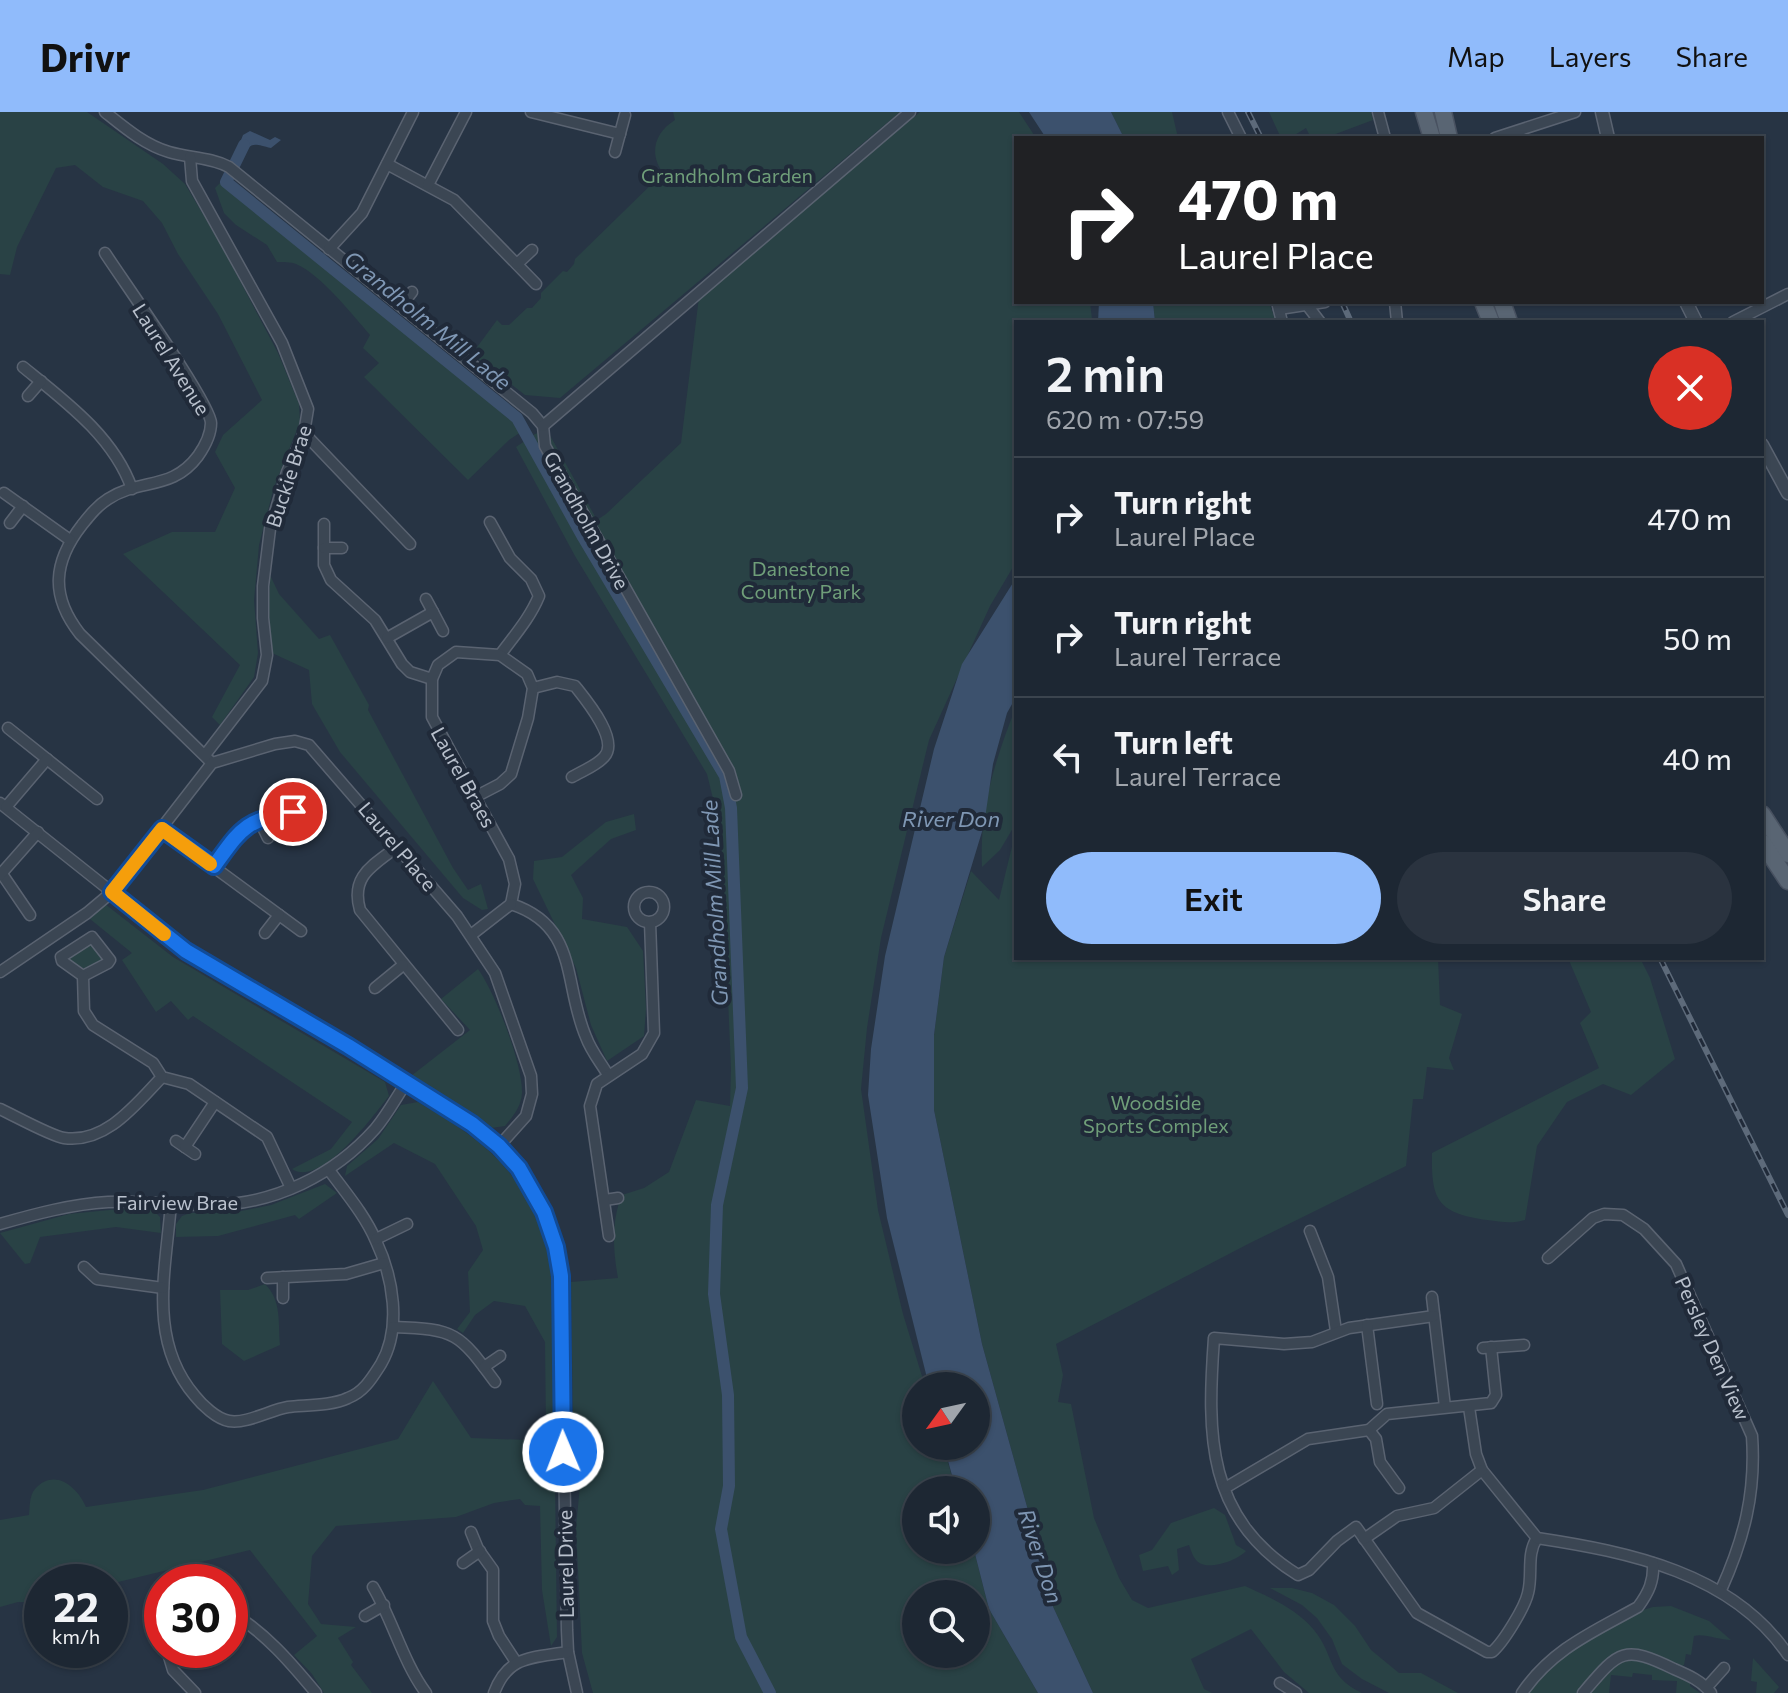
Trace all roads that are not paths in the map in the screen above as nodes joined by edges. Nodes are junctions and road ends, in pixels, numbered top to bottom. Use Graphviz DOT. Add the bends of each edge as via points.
graph roads {
  1 [pos="105,112"];
  2 [pos="413,112"];
  3 [pos="466,112"];
  4 [pos="531,112"];
  5 [pos="910,112"];
  6 [pos="1228,112"];
  7 [pos="1378,112"];
  8 [pos="1424,112"];
  9 [pos="1443,112"];
  10 [pos="1575,112"];
  11 [pos="1602,112"];
  12 [pos="625,115"];
  13 [pos="620,134"];
  14 [pos="1240,136"];
  15 [pos="1384,136"];
  16 [pos="1431,136"];
  17 [pos="1449,136"];
  18 [pos="1501,136"];
  19 [pos="1608,136"];
  20 [pos="615,152"];
  21 [pos="190,157"];
  22 [pos="387,164"];
  23 [pos="428,185"];
  24 [pos="329,249"];
  25 [pos="532,250"];
  26 [pos="105,253"];
  27 [pos="517,264"];
  28 [pos="536,284"];
  29 [pos="412,292"];
  30 [pos="1788,294"];
  31 [pos="1313,304"];
  32 [pos="1278,305"];
  33 [pos="1307,305"];
  34 [pos="401,306"];
  35 [pos="1318,320"];
  36 [pos="1737,320"];
  37 [pos="23,367"];
  38 [pos="41,381"];
  39 [pos="28,396"];
  40 [pos="543,426"];
  41 [pos="304,433"];
  42 [pos="1764,449"];
  43 [pos="132,489"];
  44 [pos="4,493"];
  45 [pos="1788,493"];
  46 [pos="23,506"];
  47 [pos="490,522"];
  48 [pos="10,523"];
  49 [pos="324,524"];
  50 [pos="70,540"];
  51 [pos="410,544"];
  52 [pos="324,548"];
  53 [pos="342,548"];
  54 [pos="426,599"];
  55 [pos="433,612"];
  56 [pos="443,631"];
  57 [pos="387,638"];
  58 [pos="500,655"];
  59 [pos="432,679"];
  60 [pos="533,688"];
  61 [pos="8,728"];
  62 [pos="47,759"];
  63 [pos="208,759"];
  64 [pos="572,777"];
  65 [pos="736,795"];
  66 [pos="475,797"];
  67 [pos="97,799"];
  68 [pos="3,805"];
  69 [pos="293,812"];
  70 [pos="1764,817"];
  71 [pos="259,819"];
  72 [pos="162,829"];
  73 [pos="38,832"];
  74 [pos="268,838"];
  75 [pos="1764,845"];
  76 [pos="398,846"];
  77 [pos="1788,854"];
  78 [pos="214,866"];
  79 [pos="1,874"];
  80 [pos="1788,881"];
  81 [pos="112,892"];
  82 [pos="511,904"];
  83 [pos="30,915"];
  84 [pos="279,915"];
  85 [pos="650,922"];
  86 [pos="301,931"];
  87 [pos="265,933"];
  88 [pos="471,935"];
  89 [pos="403,965"];
  90 [pos="0,972"];
  91 [pos="83,976"];
  92 [pos="375,988"];
  93 [pos="458,1030"];
  94 [pos="608,1075"];
  95 [pos="162,1077"];
  96 [pos="406,1083"];
  97 [pos="215,1102"];
  98 [pos="0,1109"];
  99 [pos="499,1146"];
  100 [pos="185,1148"];
  101 [pos="329,1170"];
  102 [pos="291,1188"];
  103 [pos="618,1198"];
  104 [pos="605,1200"];
  105 [pos="171,1203"];
  106 [pos="0,1224"];
  107 [pos="407,1224"];
  108 [pos="1310,1231"];
  109 [pos="609,1236"];
  110 [pos="376,1239"];
  111 [pos="1548,1258"];
  112 [pos="384,1263"];
  113 [pos="84,1267"];
  114 [pos="283,1277"];
  115 [pos="267,1278"];
  116 [pos="163,1288"];
  117 [pos="1432,1297"];
  118 [pos="283,1298"];
  119 [pos="1434,1316"];
  120 [pos="1367,1325"];
  121 [pos="393,1327"];
  122 [pos="1336,1331"];
  123 [pos="1524,1345"];
  124 [pos="500,1356"];
  125 [pos="484,1367"];
  126 [pos="495,1382"];
  127 [pos="1377,1404"];
  128 [pos="1445,1407"];
  129 [pos="1469,1407"];
  130 [pos="1369,1430"];
  131 [pos="1482,1470"];
  132 [pos="1225,1488"];
  133 [pos="1399,1488"];
  134 [pos="471,1532"];
  135 [pos="1537,1538"];
  136 [pos="1364,1539"];
  137 [pos="480,1551"];
  138 [pos="463,1563"];
  139 [pos="1653,1563"];
  140 [pos="373,1587"];
  141 [pos="1721,1590"];
  142 [pos="384,1605"];
  143 [pos="365,1616"];
  144 [pos="248,1624"];
  145 [pos="568,1652"];
  146 [pos="1788,1655"];
  147 [pos="516,1662"];
  148 [pos="172,1668"];
  149 [pos="1724,1668"];
  150 [pos="1280,1683"];
  151 [pos="1709,1690"];
  152 [pos="195,1693"];
  153 [pos="316,1693"];
  154 [pos="426,1693"];
  155 [pos="494,1693"];
  156 [pos="577,1693"];
  157 [pos="1296,1693"];
  158 [pos="1522,1693"];
  159 [pos="1583,1693"];
  1 -- 21 [label="street, Grandholm Drive" via="153,146"];
  2 -- 22 [label="street"];
  3 -- 23 [label="street"];
  4 -- 13 [label="street"];
  5 -- 40 [label="street"];
  6 -- 14 [label="street"];
  7 -- 15 [label="street"];
  8 -- 16 [label="main road"];
  9 -- 17 [label="main road"];
  10 -- 18 [label="street"];
  11 -- 19 [label="street"];
  12 -- 13 [label="street"];
  13 -- 20 [label="street"];
  21 -- 24 [label="street, Grandholm Drive" via="233,170"];
  21 -- 41 [label="street, Buckie Brae" via="192,181 282,343 308,409"];
  22 -- 23 [label="street"];
  22 -- 24 [label="street" via="362,213"];
  23 -- 27 [label="street" via="454,200"];
  24 -- 34 [label="street, Grandholm Drive"];
  25 -- 27 [label="street"];
  26 -- 43 [label="street, Laurel Avenue" via="211,420 207,444 190,467 178,477"];
  27 -- 28 [label="street"];
  29 -- 34 [label="street"];
  30 -- 36 [label="street"];
  31 -- 33 [label="street"];
  32 -- 33 [label="street"];
  33 -- 35 [label="street"];
  34 -- 40 [label="street, Grandholm Drive"];
  37 -- 38 [label="street"];
  38 -- 39 [label="street"];
  38 -- 43 [label="street" via="117,456"];
  40 -- 65 [label="street, Grandholm Drive" via="545,446 729,771"];
  41 -- 51 [label="street"];
  41 -- 63 [label="street, Buckie Brae" via="270,529 262,681"];
  42 -- 45 [label="street"];
  43 -- 50 [label="street, Laurel Avenue" via="93,511"];
  44 -- 46 [label="street"];
  46 -- 48 [label="street"];
  46 -- 50 [label="street"];
  47 -- 58 [label="street" via="539,596"];
  49 -- 52 [label="street"];
  50 -- 63 [label="street, Laurel Avenue" via="61,558 58,588 68,619"];
  52 -- 53 [label="street"];
  52 -- 57 [label="street" via="331,580"];
  54 -- 55 [label="street"];
  55 -- 56 [label="street"];
  55 -- 57 [label="street"];
  57 -- 59 [label="street" via="410,672"];
  58 -- 59 [label="street" via="456,652 438,665"];
  58 -- 60 [label="street" via="527,674"];
  59 -- 66 [label="street, Laurel Braes" via="432,717"];
  60 -- 64 [label="street" via="557,682 575,686 608,738 604,757"];
  60 -- 66 [label="street" via="511,774"];
  61 -- 62 [label="street"];
  62 -- 67 [label="street"];
  62 -- 68 [label="street"];
  63 -- 72 [label="street"];
  63 -- 76 [label="street, Laurel Place" via="295,741 309,745"];
  66 -- 82 [label="street, Laurel Braes" via="509,859 515,884"];
  68 -- 73 [label="street, Laurel Drive"];
  69 -- 71 [label="street"];
  70 -- 77 [label="main road"];
  71 -- 74 [label="street"];
  71 -- 78 [label="street" via="240,830"];
  72 -- 78 [label="street"];
  72 -- 81 [label="street"];
  73 -- 79 [label="street"];
  73 -- 81 [label="street, Laurel Drive"];
  75 -- 80 [label="main road"];
  76 -- 88 [label="street, Laurel Place"];
  76 -- 89 [label="street" via="361,877 357,899"];
  78 -- 84 [label="street"];
  79 -- 83 [label="street"];
  81 -- 90 [label="street"];
  81 -- 96 [label="street, Laurel Drive" via="186,951"];
  82 -- 88 [label="street"];
  82 -- 94 [label="street" via="544,920 557,935 586,1038"];
  84 -- 86 [label="street"];
  84 -- 87 [label="street"];
  85 -- 94 [label="street" via="654,1033 642,1054"];
  88 -- 99 [label="street, Laurel Place" via="495,973 531,1076 526,1116"];
  89 -- 92 [label="street"];
  89 -- 93 [label="street"];
  91 -- 91 [label="street" via="61,957 92,937 110,960"];
  91 -- 95 [label="street" via="84,1011 93,1025 153,1063"];
  94 -- 104 [label="street" via="597,1084 590,1106"];
  95 -- 97 [label="street" via="189,1084"];
  95 -- 98 [label="street" via="115,1123 91,1137 61,1138"];
  96 -- 99 [label="street, Laurel Drive"];
  96 -- 101 [label="street, Fairview Brae" via="377,1127"];
  97 -- 100 [label="street"];
  97 -- 102 [label="street" via="267,1137"];
  99 -- 145 [label="street, Laurel Drive" via="540,1201 561,1276"];
  101 -- 102 [label="street, Fairview Brae"];
  101 -- 110 [label="street"];
  102 -- 105 [label="street, Fairview Brae" via="252,1201"];
  103 -- 104 [label="street"];
  104 -- 109 [label="street"];
  105 -- 106 [label="street, Fairview Brae" via="109,1202"];
  105 -- 116 [label="street"];
  107 -- 110 [label="street"];
  108 -- 122 [label="street" via="1328,1277"];
  110 -- 112 [label="street"];
  111 -- 141 [label="street, Persley Den View" via="1593,1218 1613,1214 1634,1220 1676,1264 1752,1436 1749,1507"];
  112 -- 114 [label="street" via="346,1274"];
  112 -- 121 [label="street"];
  113 -- 116 [label="street" via="97,1279"];
  114 -- 115 [label="street"];
  114 -- 118 [label="street"];
  116 -- 121 [label="street" via="162,1320 178,1373 202,1404 227,1421 346,1399 371,1380 390,1349"];
  117 -- 119 [label="street"];
  119 -- 120 [label="street"];
  119 -- 128 [label="street"];
  120 -- 122 [label="street"];
  120 -- 127 [label="street"];
  121 -- 125 [label="street" via="447,1333 467,1344"];
  122 -- 132 [label="street" via="1312,1342 1284,1344 1214,1338 1209,1406 1213,1451"];
  123 -- 129 [label="street" via="1487,1348 1495,1400"];
  124 -- 125 [label="street"];
  125 -- 126 [label="street"];
  128 -- 129 [label="street"];
  128 -- 130 [label="street" via="1387,1414"];
  129 -- 131 [label="street"];
  130 -- 132 [label="street" via="1300,1442"];
  130 -- 133 [label="street" via="1380,1462"];
  131 -- 135 [label="street"];
  131 -- 136 [label="street" via="1434,1508 1397,1516"];
  132 -- 136 [label="street" via="1251,1536 1298,1575 1356,1527"];
  134 -- 137 [label="street"];
  135 -- 136 [label="street" via="1526,1599 1492,1652 1417,1613"];
  135 -- 139 [label="street"];
  137 -- 138 [label="street"];
  137 -- 147 [label="street" via="493,1570 493,1621"];
  139 -- 141 [label="street"];
  139 -- 158 [label="street" via="1654,1579 1638,1607 1555,1655"];
  140 -- 142 [label="street"];
  141 -- 146 [label="street"];
  142 -- 143 [label="street"];
  142 -- 154 [label="street"];
  144 -- 153 [label="street"];
  145 -- 147 [label="street"];
  145 -- 156 [label="street, Laurel Drive"];
  147 -- 155 [label="street" via="499,1679"];
  148 -- 152 [label="street"];
  149 -- 151 [label="street"];
  150 -- 157 [label="street"];
  151 -- 159 [label="street" via="1644,1654 1631,1654 1611,1663"];
}
